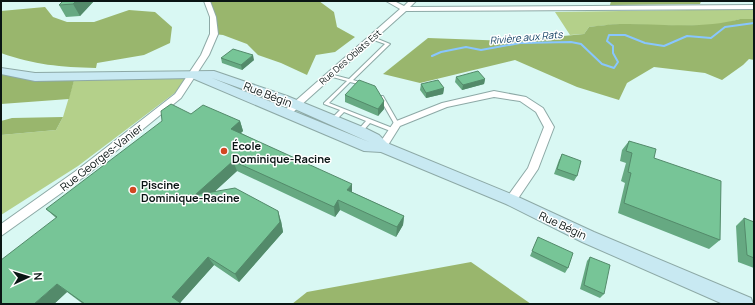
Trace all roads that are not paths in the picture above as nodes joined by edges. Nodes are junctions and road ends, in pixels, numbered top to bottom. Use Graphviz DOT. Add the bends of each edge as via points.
graph roads {
  1 [pos="207,1"];
  2 [pos="389,1"];
  3 [pos="413,1"];
  4 [pos="523,1"];
  5 [pos="754,7"];
  6 [pos="405,8"];
  7 [pos="518,9"];
  8 [pos="372,38"];
  9 [pos="1,71"];
  10 [pos="193,74"];
  11 [pos="330,75"];
  12 [pos="350,80"];
  13 [pos="364,85"];
  14 [pos="378,91"];
  15 [pos="291,109"];
  16 [pos="343,110"];
  17 [pos="333,120"];
  18 [pos="369,120"];
  19 [pos="395,127"];
  20 [pos="360,131"];
  21 [pos="382,147"];
  22 [pos="511,200"];
  23 [pos="1,231"];
  24 [pos="744,304"];
  1 -- 10 [label="street, Rue Georges-Vanier" via="213,17 214,34"];
  2 -- 6 [label="street"];
  3 -- 6 [label="street, Rue Des Oblats Est"];
  4 -- 7 [label="street"];
  5 -- 7 [label="street"];
  6 -- 7 [label="street"];
  6 -- 8 [label="street, Rue Des Oblats Est"];
  8 -- 11 [label="street, Rue Des Oblats Est"];
  8 -- 12 [label="lane" via="388,44"];
  9 -- 10 [label="street, Rue Bégin" via="35,77"];
  10 -- 15 [label="street, Rue Bégin"];
  10 -- 23 [label="street, Rue Georges-Vanier" via="178,96 84,172"];
  11 -- 12 [label="lane"];
  11 -- 15 [label="street, Rue Des Oblats Est"];
  12 -- 13 [label="lane"];
  12 -- 16 [label="lane" via="326,103"];
  14 -- 19 [label="lane"];
  15 -- 17 [label="street, Rue Bégin"];
  15 -- 21 [label="street, Rue Bégin" via="369,147"];
  16 -- 17 [label="lane"];
  16 -- 18 [label="lane"];
  17 -- 20 [label="street, Rue Bégin"];
  18 -- 19 [label="lane"];
  18 -- 20 [label="lane"];
  19 -- 21 [label="street"];
  19 -- 22 [label="street" via="445,105 494,94 523,99 540,110 548,127 533,169"];
  20 -- 21 [label="street, Rue Bégin" via="374,138"];
  21 -- 22 [label="street, Rue Bégin"];
  22 -- 24 [label="street, Rue Bégin" via="588,237"];
}
